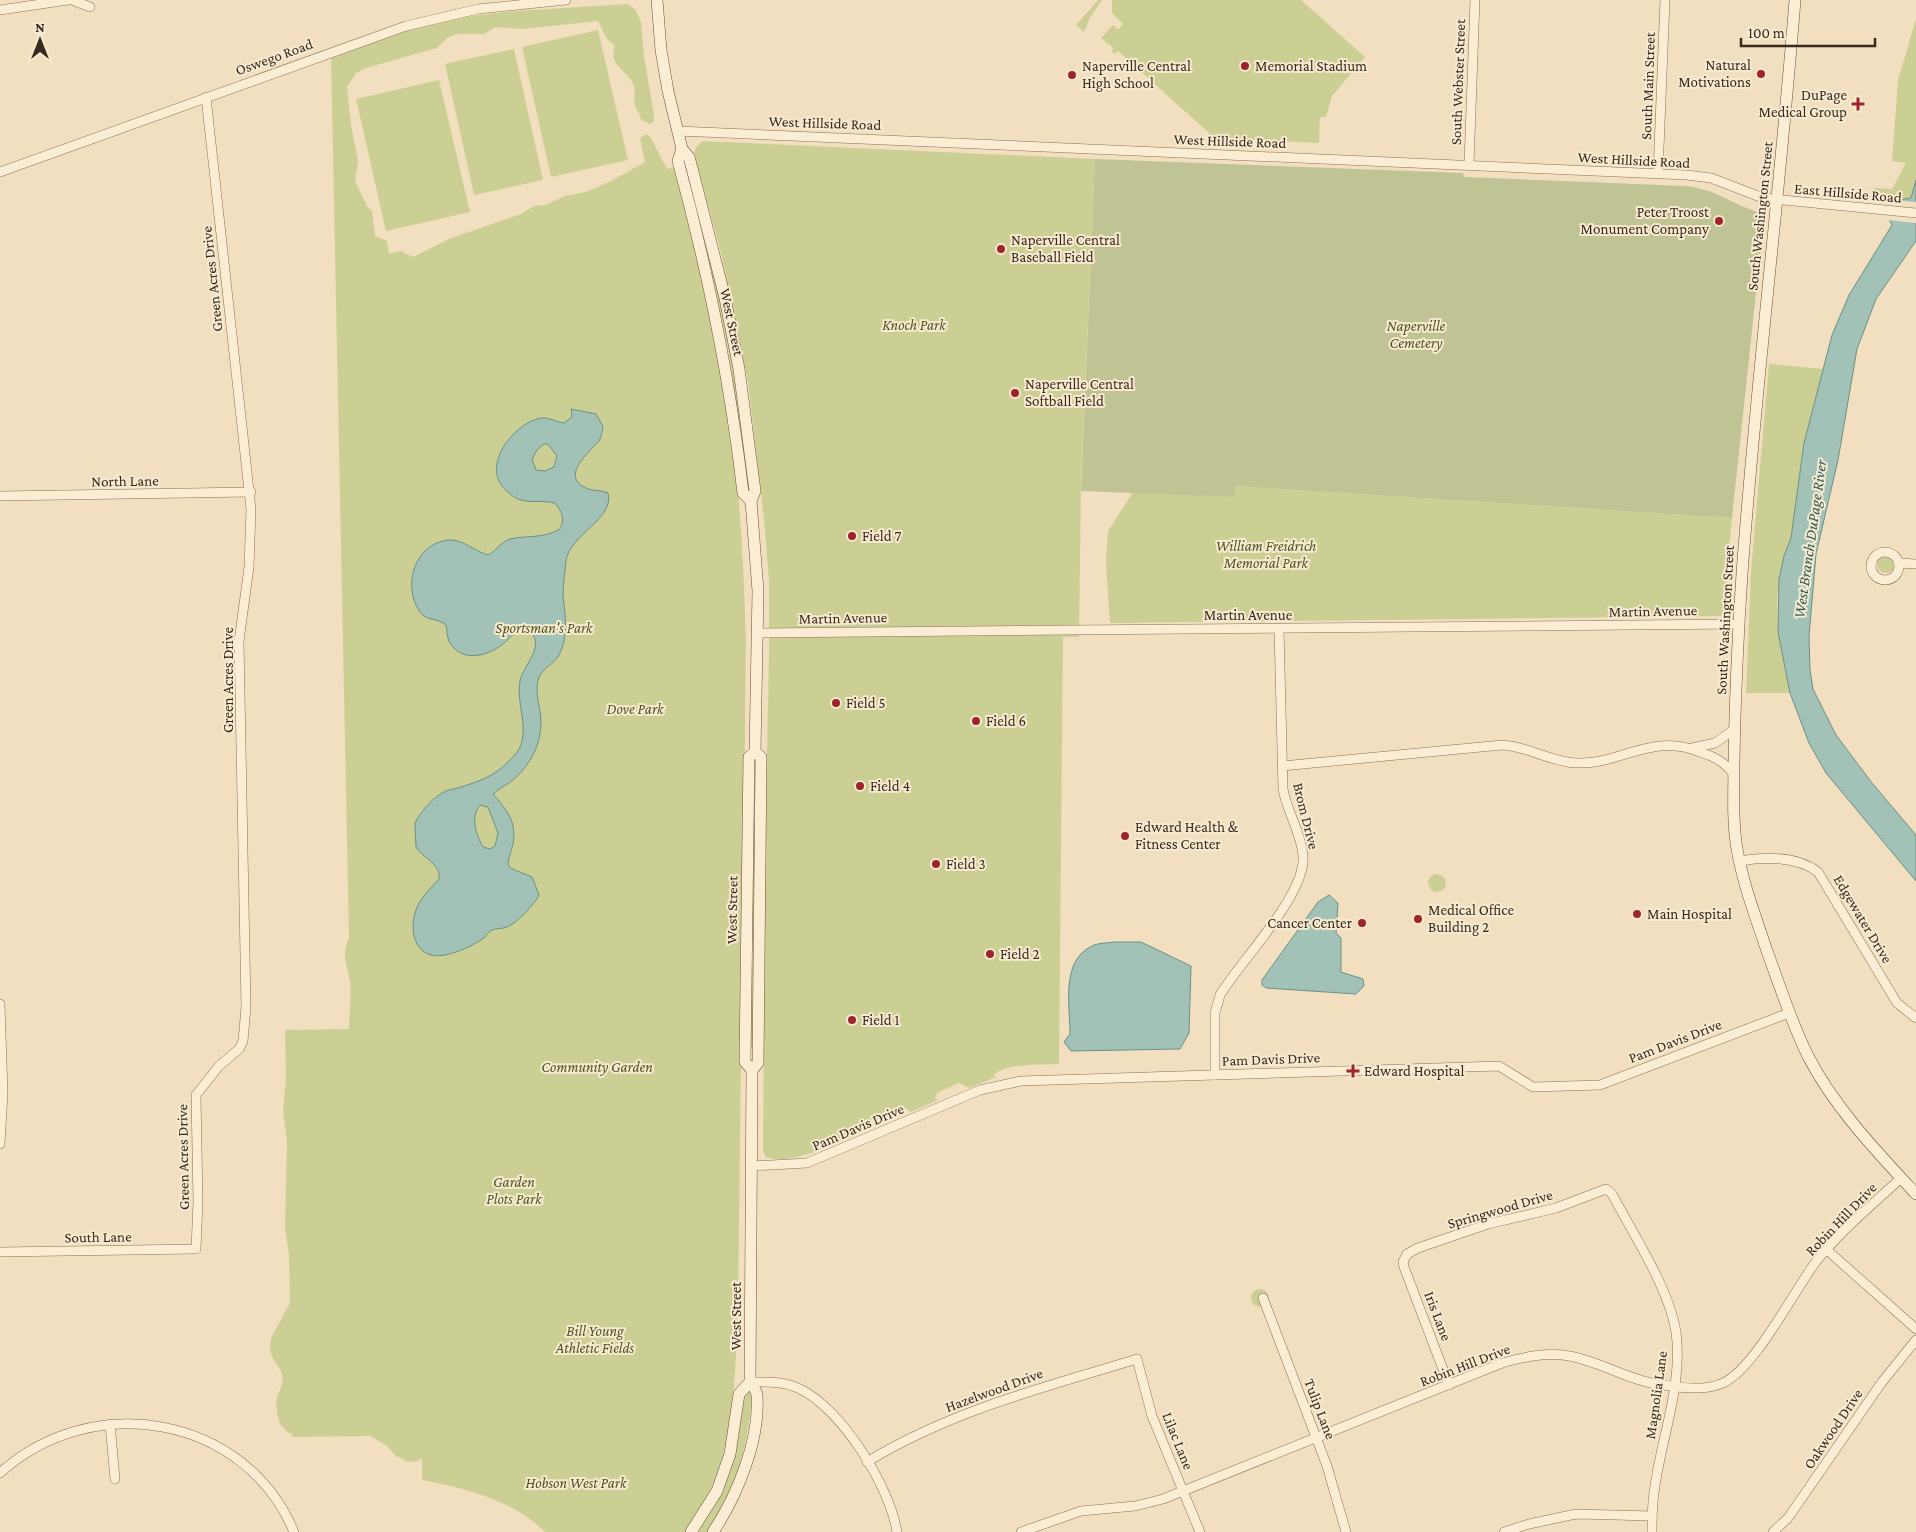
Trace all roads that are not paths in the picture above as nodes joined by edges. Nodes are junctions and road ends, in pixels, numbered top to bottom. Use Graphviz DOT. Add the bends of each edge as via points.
graph roads {
  1 [pos="68,0"];
  2 [pos="72,0"];
  3 [pos="566,0"];
  4 [pos="657,0"];
  5 [pos="1475,0"];
  6 [pos="1665,0"];
  7 [pos="1795,0"];
  8 [pos="25,3"];
  9 [pos="90,7"];
  10 [pos="0,10"];
  11 [pos="206,96"];
  12 [pos="678,131"];
  13 [pos="1469,164"];
  14 [pos="0,172"];
  15 [pos="1658,174"];
  16 [pos="1777,200"];
  17 [pos="1916,214"];
  18 [pos="250,492"];
  19 [pos="0,496"];
  20 [pos="1899,564"];
  21 [pos="1916,564"];
  22 [pos="1738,624"];
  23 [pos="1279,628"];
  24 [pos="757,633"];
  25 [pos="1734,729"];
  26 [pos="1691,748"];
  27 [pos="1282,766"];
  28 [pos="1734,775"];
  29 [pos="1740,861"];
  30 [pos="0,1004"];
  31 [pos="1789,1013"];
  32 [pos="1916,1018"];
  33 [pos="1215,1074"];
  34 [pos="0,1144"];
  35 [pos="752,1166"];
  36 [pos="1901,1178"];
  37 [pos="1606,1189"];
  38 [pos="1916,1194"];
  39 [pos="196,1249"];
  40 [pos="1827,1250"];
  41 [pos="0,1252"];
  42 [pos="1404,1258"];
  43 [pos="1263,1298"];
  44 [pos="1916,1329"];
  45 [pos="1916,1340"];
  46 [pos="1137,1359"];
  47 [pos="750,1382"];
  48 [pos="1449,1385"];
  49 [pos="1674,1386"];
  50 [pos="110,1424"];
  51 [pos="1315,1436"];
  52 [pos="867,1462"];
  53 [pos="0,1473"];
  54 [pos="115,1479"];
  55 [pos="1183,1490"];
  56 [pos="1652,1516"];
  57 [pos="294,1532"];
  58 [pos="690,1532"];
  59 [pos="713,1532"];
  60 [pos="897,1532"];
  61 [pos="1021,1532"];
  62 [pos="1200,1532"];
  63 [pos="1346,1532"];
  64 [pos="1504,1532"];
  65 [pos="1652,1532"];
  66 [pos="1773,1532"];
  1 -- 8 [label="street"];
  2 -- 9 [label="street"];
  3 -- 11 [label="street, Oswego Road" via="500,6 433,18"];
  4 -- 12 [label="street, West Street" via="664,68"];
  5 -- 13 [label="street, South Webster Street"];
  6 -- 15 [label="street, South Main Street"];
  7 -- 16 [label="street, South Washington Street"];
  8 -- 10 [label="street"];
  11 -- 14 [label="street, Oswego Road"];
  11 -- 18 [label="street, Green Acres Drive"];
  12 -- 13 [label="street, West Hillside Road"];
  12 -- 24 [label="street, West Street" via="682,149 678,161 722,345 743,493 751,501 758,591"];
  13 -- 15 [label="street, West Hillside Road"];
  15 -- 16 [label="street, West Hillside Road" via="1711,178 1748,194"];
  16 -- 17 [label="street, East Hillside Road"];
  16 -- 22 [label="street, South Washington Street" via="1753,431"];
  18 -- 19 [label="street, North Lane"];
  18 -- 39 [label="street, Green Acres Drive" via="250,559 239,641 245,1024 239,1049 219,1066 196,1095"];
  20 -- 21 [label="street"];
  22 -- 23 [label="street, Martin Avenue"];
  22 -- 25 [label="street, South Washington Street"];
  23 -- 24 [label="street, Martin Avenue"];
  23 -- 27 [label="street, Brom Drive"];
  24 -- 35 [label="street, West Street" via="756,752 761,757 758,1063 752,1070"];
  25 -- 26 [label="street" via="1715,743"];
  25 -- 28 [label="street, South Washington Street"];
  26 -- 27 [label="street" via="1651,746 1592,762 1565,763 1512,745 1502,745"];
  26 -- 28 [label="street" via="1718,759"];
  27 -- 33 [label="street, Brom Drive" via="1286,802 1301,842 1304,869 1292,895 1220,995 1216,1013"];
  28 -- 29 [label="street, South Washington Street" via="1735,834"];
  29 -- 31 [label="street, South Washington Street"];
  29 -- 32 [label="street, Edgewater Drive" via="1796,861 1818,872 1897,1003"];
  30 -- 34 [label="street"];
  31 -- 33 [label="street, Pam Davis Drive" via="1600,1085 1533,1087 1499,1066"];
  31 -- 36 [label="street, South Washington Street" via="1826,1086"];
  33 -- 35 [label="street, Pam Davis Drive" via="1020,1081 980,1090 807,1163"];
  35 -- 47 [label="street, West Street"];
  36 -- 38 [label="street, South Washington Street"];
  36 -- 40 [label="street, Robin Hill Drive"];
  37 -- 42 [label="street, Springwood Drive" via="1550,1210 1488,1224 1418,1248"];
  37 -- 49 [label="street, Magnolia Lane" via="1612,1194 1669,1306 1676,1333"];
  39 -- 41 [label="street, South Lane"];
  40 -- 44 [label="street"];
  40 -- 49 [label="street, Robin Hill Drive" via="1738,1373 1722,1383 1707,1387"];
  42 -- 48 [label="street, Iris Lane" via="1404,1267"];
  43 -- 51 [label="street, Tulip Lane"];
  45 -- 66 [label="street, Oakwood Drive" via="1882,1382 1788,1518"];
  46 -- 52 [label="street, Hazelwood Drive" via="1059,1381 953,1418"];
  46 -- 55 [label="street, Lilac Lane" via="1152,1416"];
  47 -- 52 [label="street" via="790,1385 814,1397 849,1434"];
  47 -- 58 [label="street" via="739,1394 730,1454 717,1490"];
  47 -- 59 [label="street, West Street" via="757,1394 749,1454 730,1504"];
  48 -- 49 [label="street, Robin Hill Drive" via="1502,1363 1525,1357 1560,1355 1643,1381"];
  48 -- 51 [label="street, Robin Hill Drive"];
  49 -- 56 [label="street, Magnolia Lane" via="1654,1486"];
  50 -- 53 [label="street" via="55,1437 25,1453"];
  50 -- 54 [label="street"];
  50 -- 57 [label="street" via="144,1423 170,1428 220,1448 262,1482"];
  51 -- 55 [label="street, Robin Hill Drive"];
  51 -- 63 [label="street, Tulip Lane"];
  52 -- 60 [label="street" via="891,1505"];
  55 -- 61 [label="street, Robin Hill Drive" via="1146,1504 1081,1511"];
  55 -- 62 [label="street, Lilac Lane"];
  56 -- 64 [label="street" via="1576,1514"];
  56 -- 65 [label="street, Magnolia Lane"];
}
